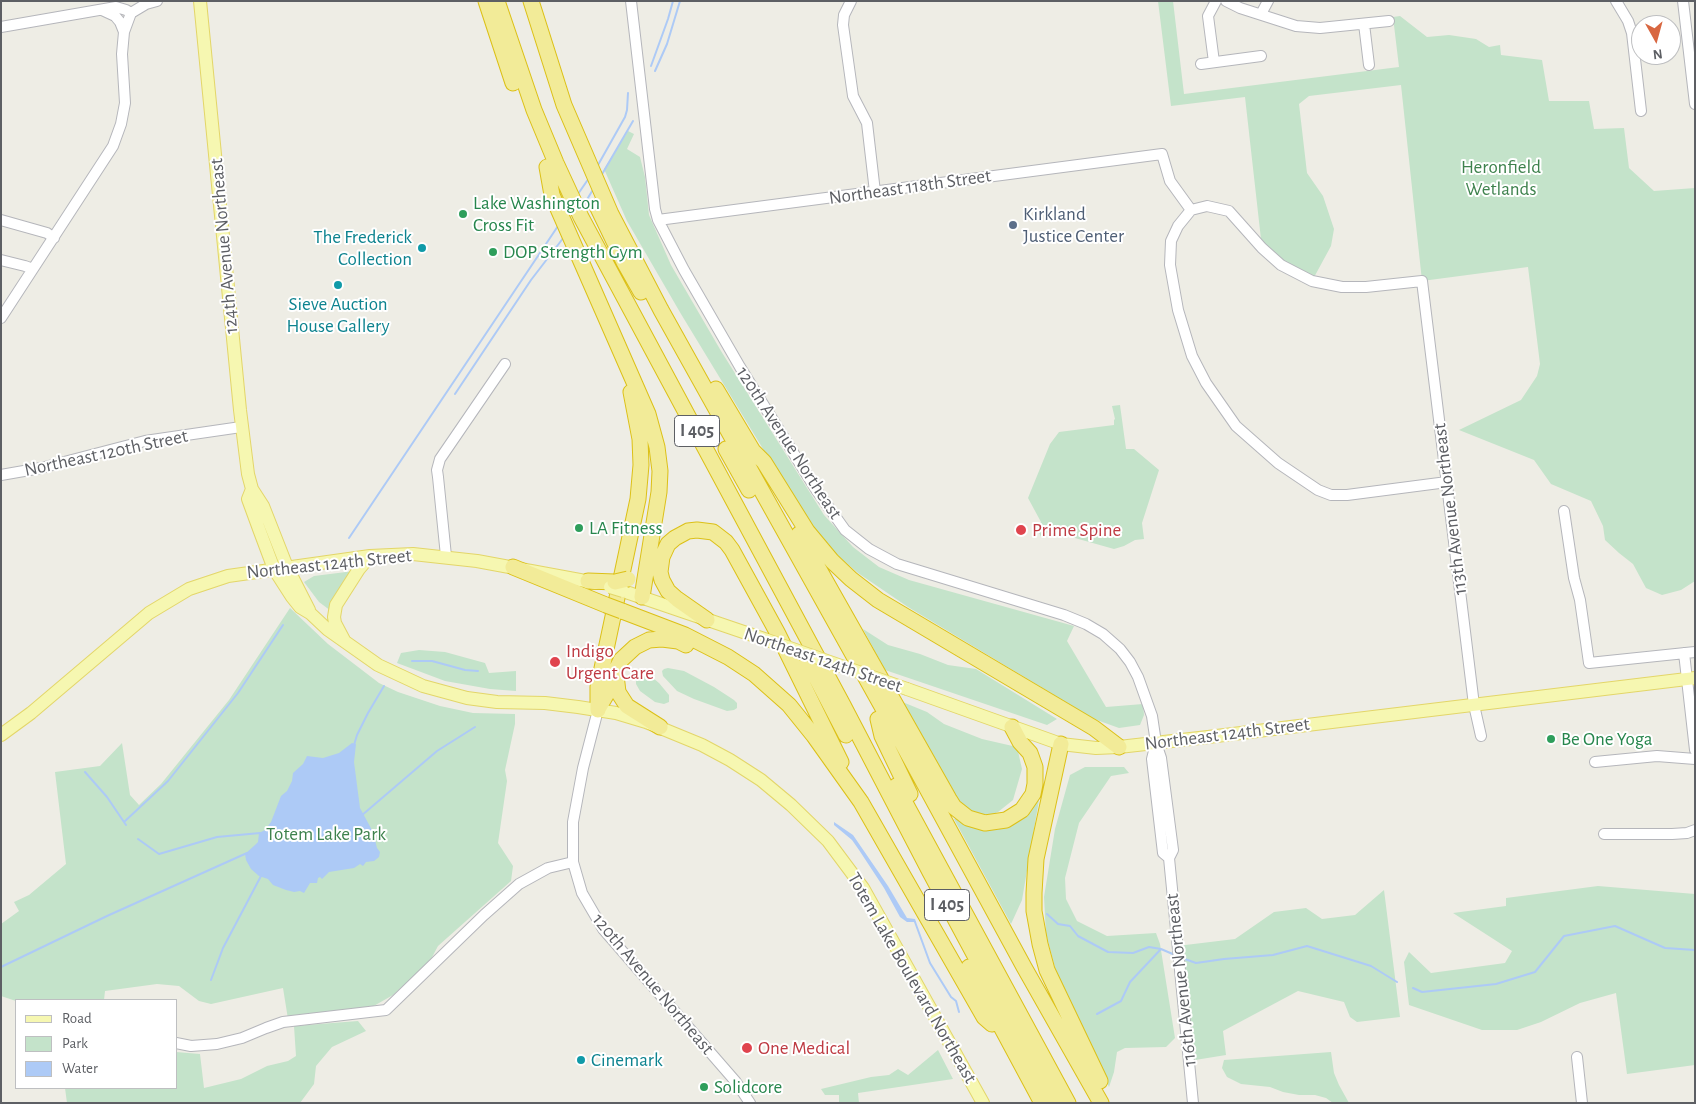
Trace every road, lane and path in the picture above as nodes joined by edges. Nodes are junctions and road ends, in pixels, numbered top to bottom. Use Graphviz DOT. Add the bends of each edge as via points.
graph roads {
  1 [pos="156,1"];
  2 [pos="200,1"];
  3 [pos="486,1"];
  4 [pos="497,1"];
  5 [pos="520,1"];
  6 [pos="530,1"];
  7 [pos="631,1"];
  8 [pos="851,1"];
  9 [pos="1216,1"];
  10 [pos="1226,1"];
  11 [pos="1268,1"];
  12 [pos="1616,1"];
  13 [pos="1683,1"];
  14 [pos="102,9"];
  15 [pos="131,14"];
  16 [pos="1261,14"];
  17 [pos="1389,21"];
  18 [pos="1364,24"];
  19 [pos="1,27"];
  20 [pos="124,32"];
  21 [pos="1261,56"];
  22 [pos="1214,62"];
  23 [pos="1201,64"];
  24 [pos="1369,66"];
  25 [pos="1693,67"];
  26 [pos="1695,104"];
  27 [pos="1641,111"];
  28 [pos="576,148"];
  29 [pos="558,188"];
  30 [pos="875,192"];
  31 [pos="1191,210"];
  32 [pos="1,220"];
  33 [pos="608,220"];
  34 [pos="658,220"];
  35 [pos="54,238"];
  36 [pos="585,245"];
  37 [pos="1,260"];
  38 [pos="33,269"];
  39 [pos="661,310"];
  40 [pos="1,318"];
  41 [pos="625,360"];
  42 [pos="504,364"];
  43 [pos="242,427"];
  44 [pos="753,451"];
  45 [pos="1,476"];
  46 [pos="1447,482"];
  47 [pos="252,489"];
  48 [pos="1564,511"];
  49 [pos="650,550"];
  50 [pos="370,556"];
  51 [pos="446,556"];
  52 [pos="513,566"];
  53 [pos="288,567"];
  54 [pos="274,569"];
  55 [pos="588,581"];
  56 [pos="619,585"];
  57 [pos="642,597"];
  58 [pos="310,613"];
  59 [pos="707,620"];
  60 [pos="347,644"];
  61 [pos="1695,652"];
  62 [pos="1684,653"];
  63 [pos="616,668"];
  64 [pos="1690,678"];
  65 [pos="843,705"];
  66 [pos="1474,705"];
  67 [pos="598,710"];
  68 [pos="878,719"];
  69 [pos="660,727"];
  70 [pos="1012,727"];
  71 [pos="1,735"];
  72 [pos="814,736"];
  73 [pos="1481,736"];
  74 [pos="1156,743"];
  75 [pos="1061,744"];
  76 [pos="1119,747"];
  77 [pos="1695,750"];
  78 [pos="1695,759"];
  79 [pos="1595,762"];
  80 [pos="861,802"];
  81 [pos="1695,830"];
  82 [pos="1604,834"];
  83 [pos="572,862"];
  84 [pos="1005,1035"];
  85 [pos="178,1043"];
  86 [pos="1577,1057"];
  87 [pos="750,1103"];
  88 [pos="983,1103"];
  89 [pos="1042,1103"];
  90 [pos="1054,1103"];
  91 [pos="1068,1103"];
  92 [pos="1077,1103"];
  93 [pos="1089,1103"];
  94 [pos="1101,1103"];
  95 [pos="1110,1103"];
  96 [pos="1193,1103"];
  97 [pos="1582,1103"];
  1 -- 15 [label="street"];
  2 -- 43 [label="main road, 124th Avenue Northeast"];
  3 -- 29 [label="highway" via="522,106"];
  4 -- 29 [label="highway, I 405"];
  5 -- 28 [label="highway, I 405" via="557,115"];
  6 -- 28 [label="highway, I 405"];
  7 -- 34 [label="street, 120th Avenue Northeast"];
  8 -- 30 [label="street" via="843,25 853,96 867,123"];
  9 -- 22 [label="street" via="1208,16"];
  10 -- 16 [label="street"];
  11 -- 16 [label="street"];
  12 -- 27 [label="street" via="1632,33"];
  13 -- 25 [label="street"];
  14 -- 15 [label="street" via="119,7"];
  14 -- 19 [label="street"];
  14 -- 20 [label="street" via="115,16"];
  15 -- 20 [label="street"];
  16 -- 18 [label="street" via="1296,26 1320,28"];
  17 -- 18 [label="street"];
  18 -- 24 [label="street"];
  20 -- 35 [label="street" via="125,103 118,136"];
  21 -- 22 [label="street"];
  22 -- 23 [label="street"];
  25 -- 26 [label="street"];
  28 -- 33 [label="highway, I 405"];
  29 -- 36 [label="highway"];
  29 -- 36 [label="highway, I 405"];
  30 -- 31 [label="street, Northeast 118th Street" via="1162,154 1170,181"];
  30 -- 34 [label="street, Northeast 118th Street"];
  31 -- 46 [label="street, 113th Avenue Northeast" via="1207,206 1229,211 1281,265 1312,281 1342,287 1422,281"];
  31 -- 46 [label="street" via="1178,226 1172,242 1170,265 1178,310 1192,356 1231,420 1278,464 1331,495"];
  32 -- 35 [label="street"];
  33 -- 39 [label="highway, I 405"];
  33 -- 68 [label="highway, I 405" via="738,470"];
  34 -- 74 [label="street, 120th Avenue Northeast" via="740,367 845,530 869,549 897,564 1064,615 1103,634 1120,649 1142,684"];
  35 -- 38 [label="street"];
  36 -- 41 [label="highway" via="601,310"];
  36 -- 65 [label="highway, I 405"];
  36 -- 84 [label="highway, I 405"];
  37 -- 38 [label="street"];
  38 -- 40 [label="street"];
  39 -- 44 [label="highway" via="706,371"];
  39 -- 94 [label="highway, I 405"];
  41 -- 49 [label="highway" via="648,414 657,447 659,492"];
  41 -- 67 [label="highway" via="640,438 641,465 638,499 598,687"];
  42 -- 51 [label="street" via="440,459 438,477"];
  43 -- 45 [label="street, Northeast 120th Street" via="145,441"];
  43 -- 47 [label="main road, 124th Avenue Northeast"];
  44 -- 70 [label="highway" via="949,799 968,818 985,823 1006,820 1022,810 1033,794 1035,767 1030,753"];
  44 -- 76 [label="highway" via="764,462 812,537 851,579 878,600 1094,728"];
  46 -- 66 [label="street, 113th Avenue Northeast"];
  47 -- 53 [label="main road, 124th Avenue Northeast" via="263,506"];
  47 -- 54 [label="main road, 124th Avenue Northeast" via="248,499"];
  48 -- 62 [label="street" via="1589,662"];
  49 -- 56 [label="highway" via="639,571"];
  49 -- 57 [label="highway"];
  50 -- 51 [label="main road, Northeast 124th Street"];
  50 -- 53 [label="main road, Northeast 124th Street"];
  50 -- 60 [label="main road" via="338,600 334,611 335,623"];
  51 -- 52 [label="main road, Northeast 124th Street"];
  52 -- 55 [label="main road, Northeast 124th Street"];
  52 -- 72 [label="highway, bridge" via="685,635 728,657 788,705"];
  53 -- 54 [label="main road, Northeast 124th Street"];
  53 -- 58 [label="main road, 124th Avenue Northeast"];
  54 -- 58 [label="main road, 124th Avenue Northeast" via="300,607"];
  54 -- 71 [label="main road, Northeast 124th Street" via="208,582 149,613 32,713"];
  55 -- 56 [label="highway"];
  56 -- 57 [label="main road, Northeast 124th Street"];
  57 -- 59 [label="main road, Northeast 124th Street"];
  58 -- 60 [label="main road, Totem Lake Boulevard Northeast"];
  59 -- 70 [label="main road, Northeast 124th Street, bridge"];
  59 -- 80 [label="highway" via="668,591 660,572 668,544 688,531 712,532 732,550 777,632"];
  60 -- 67 [label="main road, Totem Lake Boulevard Northeast" via="395,674 452,695"];
  61 -- 62 [label="street"];
  62 -- 64 [label="street"];
  63 -- 67 [label="highway"];
  63 -- 69 [label="highway" via="616,686 624,702 632,711"];
  63 -- 72 [label="highway" via="626,653 642,643 662,639 678,641 740,674"];
  64 -- 66 [label="main road, Northeast 124th Street"];
  64 -- 77 [label="street"];
  65 -- 90 [label="highway, I 405"];
  65 -- 91 [label="highway" via="885,765"];
  66 -- 73 [label="street, 113th Avenue Northeast"];
  66 -- 74 [label="main road, Northeast 124th Street"];
  67 -- 69 [label="main road, Totem Lake Boulevard Northeast"];
  67 -- 83 [label="street, 120th Avenue Northeast" via="576,804"];
  68 -- 92 [label="highway" via="882,736 918,811"];
  68 -- 93 [label="highway, I 405"];
  69 -- 88 [label="main road, Totem Lake Boulevard Northeast" via="702,745 761,780 828,841 872,903"];
  70 -- 75 [label="main road, Northeast 124th Street"];
  72 -- 80 [label="highway"];
  74 -- 76 [label="main road, Northeast 124th Street"];
  74 -- 96 [label="street, 116th Avenue Northeast" via="1152,759 1163,853 1169,858"];
  75 -- 76 [label="main road, Northeast 124th Street"];
  75 -- 95 [label="highway" via="1036,859 1036,925 1054,985"];
  78 -- 79 [label="street" via="1657,756"];
  80 -- 84 [label="highway" via="984,1017"];
  81 -- 82 [label="street" via="1672,834"];
  83 -- 85 [label="street" via="548,868 520,884 386,1010 283,1022 217,1044"];
  83 -- 87 [label="street, 120th Avenue Northeast" via="582,893 603,929 736,1082"];
  84 -- 89 [label="highway, I 405"];
  86 -- 97 [label="street"];
}
